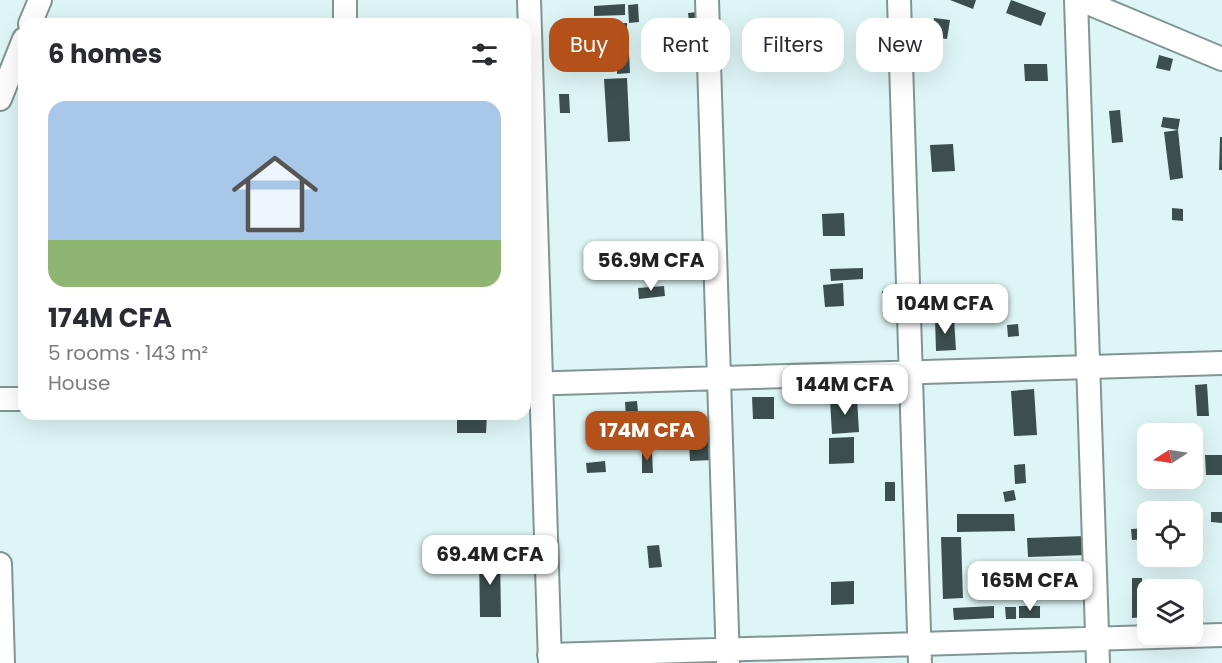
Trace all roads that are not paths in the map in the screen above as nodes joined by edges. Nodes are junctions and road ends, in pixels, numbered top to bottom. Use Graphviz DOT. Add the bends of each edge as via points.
graph roads {
  1 [pos="40,0"];
  2 [pos="345,0"];
  3 [pos="529,0"];
  4 [pos="707,0"];
  5 [pos="899,0"];
  6 [pos="1077,0"];
  7 [pos="1081,0"];
  8 [pos="32,18"];
  9 [pos="345,18"];
  10 [pos="529,18"];
  11 [pos="18,54"];
  12 [pos="1222,59"];
  13 [pos="0,99"];
  14 [pos="531,192"];
  15 [pos="1222,363"];
  16 [pos="1088,367"];
  17 [pos="911,373"];
  18 [pos="719,378"];
  19 [pos="533,384"];
  20 [pos="0,399"];
  21 [pos="18,399"];
  22 [pos="0,564"];
  23 [pos="1222,635"];
  24 [pos="1097,639"];
  25 [pos="920,654"];
  26 [pos="728,656"];
  27 [pos="549,659"];
  28 [pos="3,663"];
  29 [pos="1098,663"];
  1 -- 8 [label="street"];
  2 -- 9 [label="street"];
  3 -- 10 [label="street"];
  4 -- 18 [label="street"];
  5 -- 17 [label="street"];
  6 -- 16 [label="street"];
  7 -- 12 [label="street"];
  11 -- 13 [label="street"];
  14 -- 19 [label="street"];
  15 -- 16 [label="street"];
  16 -- 17 [label="street"];
  16 -- 24 [label="street"];
  17 -- 18 [label="street"];
  17 -- 25 [label="street"];
  18 -- 19 [label="street"];
  18 -- 26 [label="street"];
  19 -- 27 [label="street"];
  20 -- 21 [label="street"];
  22 -- 28 [label="street"];
  23 -- 24 [label="street"];
  24 -- 25 [label="street"];
  24 -- 29 [label="street"];
  25 -- 26 [label="street"];
  26 -- 27 [label="street"];
}
